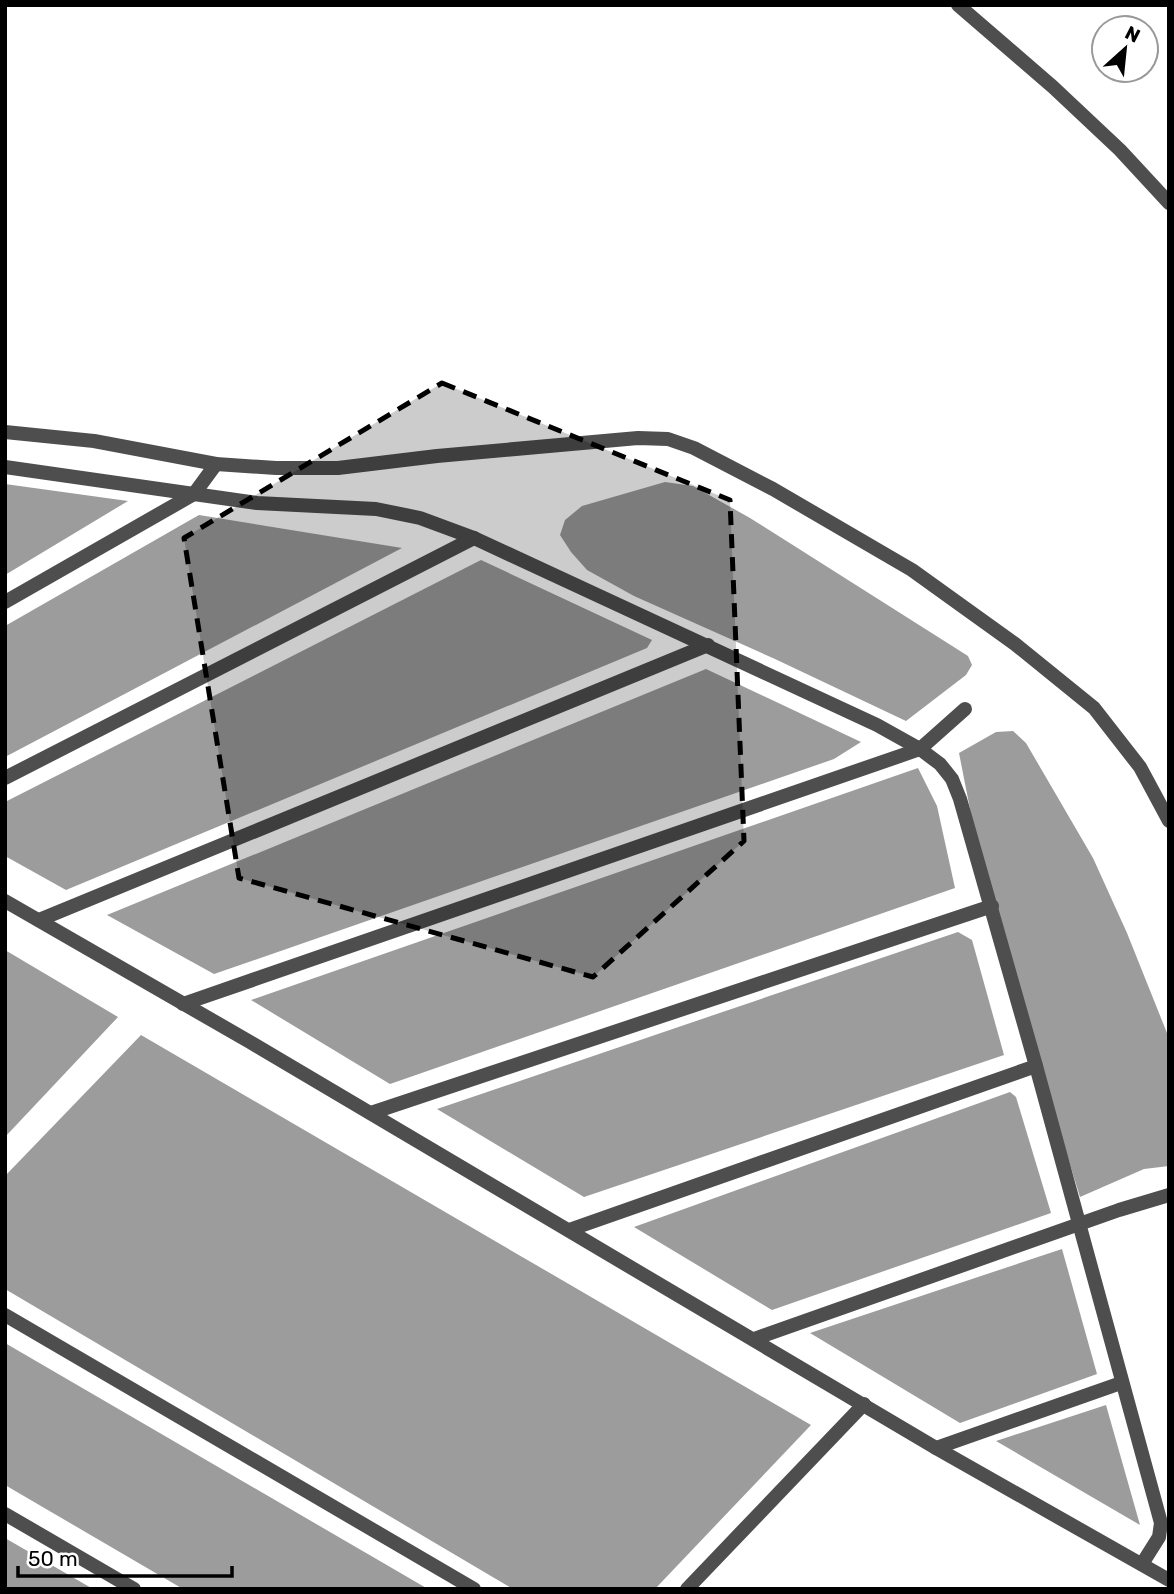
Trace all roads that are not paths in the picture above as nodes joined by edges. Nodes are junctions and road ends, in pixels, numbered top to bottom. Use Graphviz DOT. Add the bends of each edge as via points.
graph roads {
  1 [pos="958,5"];
  2 [pos="1169,203"];
  3 [pos="5,432"];
  4 [pos="216,464"];
  5 [pos="5,467"];
  6 [pos="194,494"];
  7 [pos="474,538"];
  8 [pos="5,602"];
  9 [pos="708,645"];
  10 [pos="965,709"];
  11 [pos="920,749"];
  12 [pos="5,778"];
  13 [pos="1169,821"];
  14 [pos="5,901"];
  15 [pos="992,906"];
  16 [pos="38,920"];
  17 [pos="183,1003"];
  18 [pos="1037,1066"];
  19 [pos="371,1113"];
  20 [pos="1169,1195"];
  21 [pos="1080,1225"];
  22 [pos="569,1230"];
  23 [pos="5,1315"];
  24 [pos="754,1339"];
  25 [pos="1121,1382"];
  26 [pos="864,1404"];
  27 [pos="936,1448"];
  28 [pos="5,1514"];
  29 [pos="1142,1564"];
  30 [pos="1169,1580"];
  31 [pos="134,1589"];
  32 [pos="474,1589"];
  33 [pos="687,1589"];
  1 -- 2 [label="street" via="1053,87"];
  3 -- 4 [label="street" via="94,441"];
  4 -- 6 [label="street"];
  4 -- 13 [label="street" via="338,468 638,438 668,439 694,448 912,570 1015,644 1094,708 1140,767"];
  5 -- 6 [label="street"];
  6 -- 7 [label="street" via="257,503 376,509 420,518"];
  6 -- 8 [label="street"];
  7 -- 9 [label="street"];
  7 -- 12 [label="street"];
  9 -- 11 [label="street"];
  9 -- 16 [label="street"];
  10 -- 11 [label="street"];
  11 -- 15 [label="street" via="952,779"];
  11 -- 17 [label="street"];
  14 -- 16 [label="street"];
  15 -- 18 [label="street"];
  15 -- 19 [label="street"];
  16 -- 17 [label="street"];
  17 -- 19 [label="street"];
  18 -- 21 [label="street"];
  18 -- 22 [label="street"];
  19 -- 22 [label="street"];
  20 -- 21 [label="street"];
  21 -- 24 [label="street"];
  21 -- 25 [label="street"];
  22 -- 24 [label="street"];
  23 -- 32 [label="street"];
  24 -- 26 [label="street"];
  25 -- 27 [label="street"];
  25 -- 29 [label="street" via="1161,1523 1159,1537"];
  26 -- 27 [label="street"];
  26 -- 33 [label="street"];
  27 -- 29 [label="street"];
  28 -- 31 [label="street"];
  29 -- 30 [label="street"];
}
